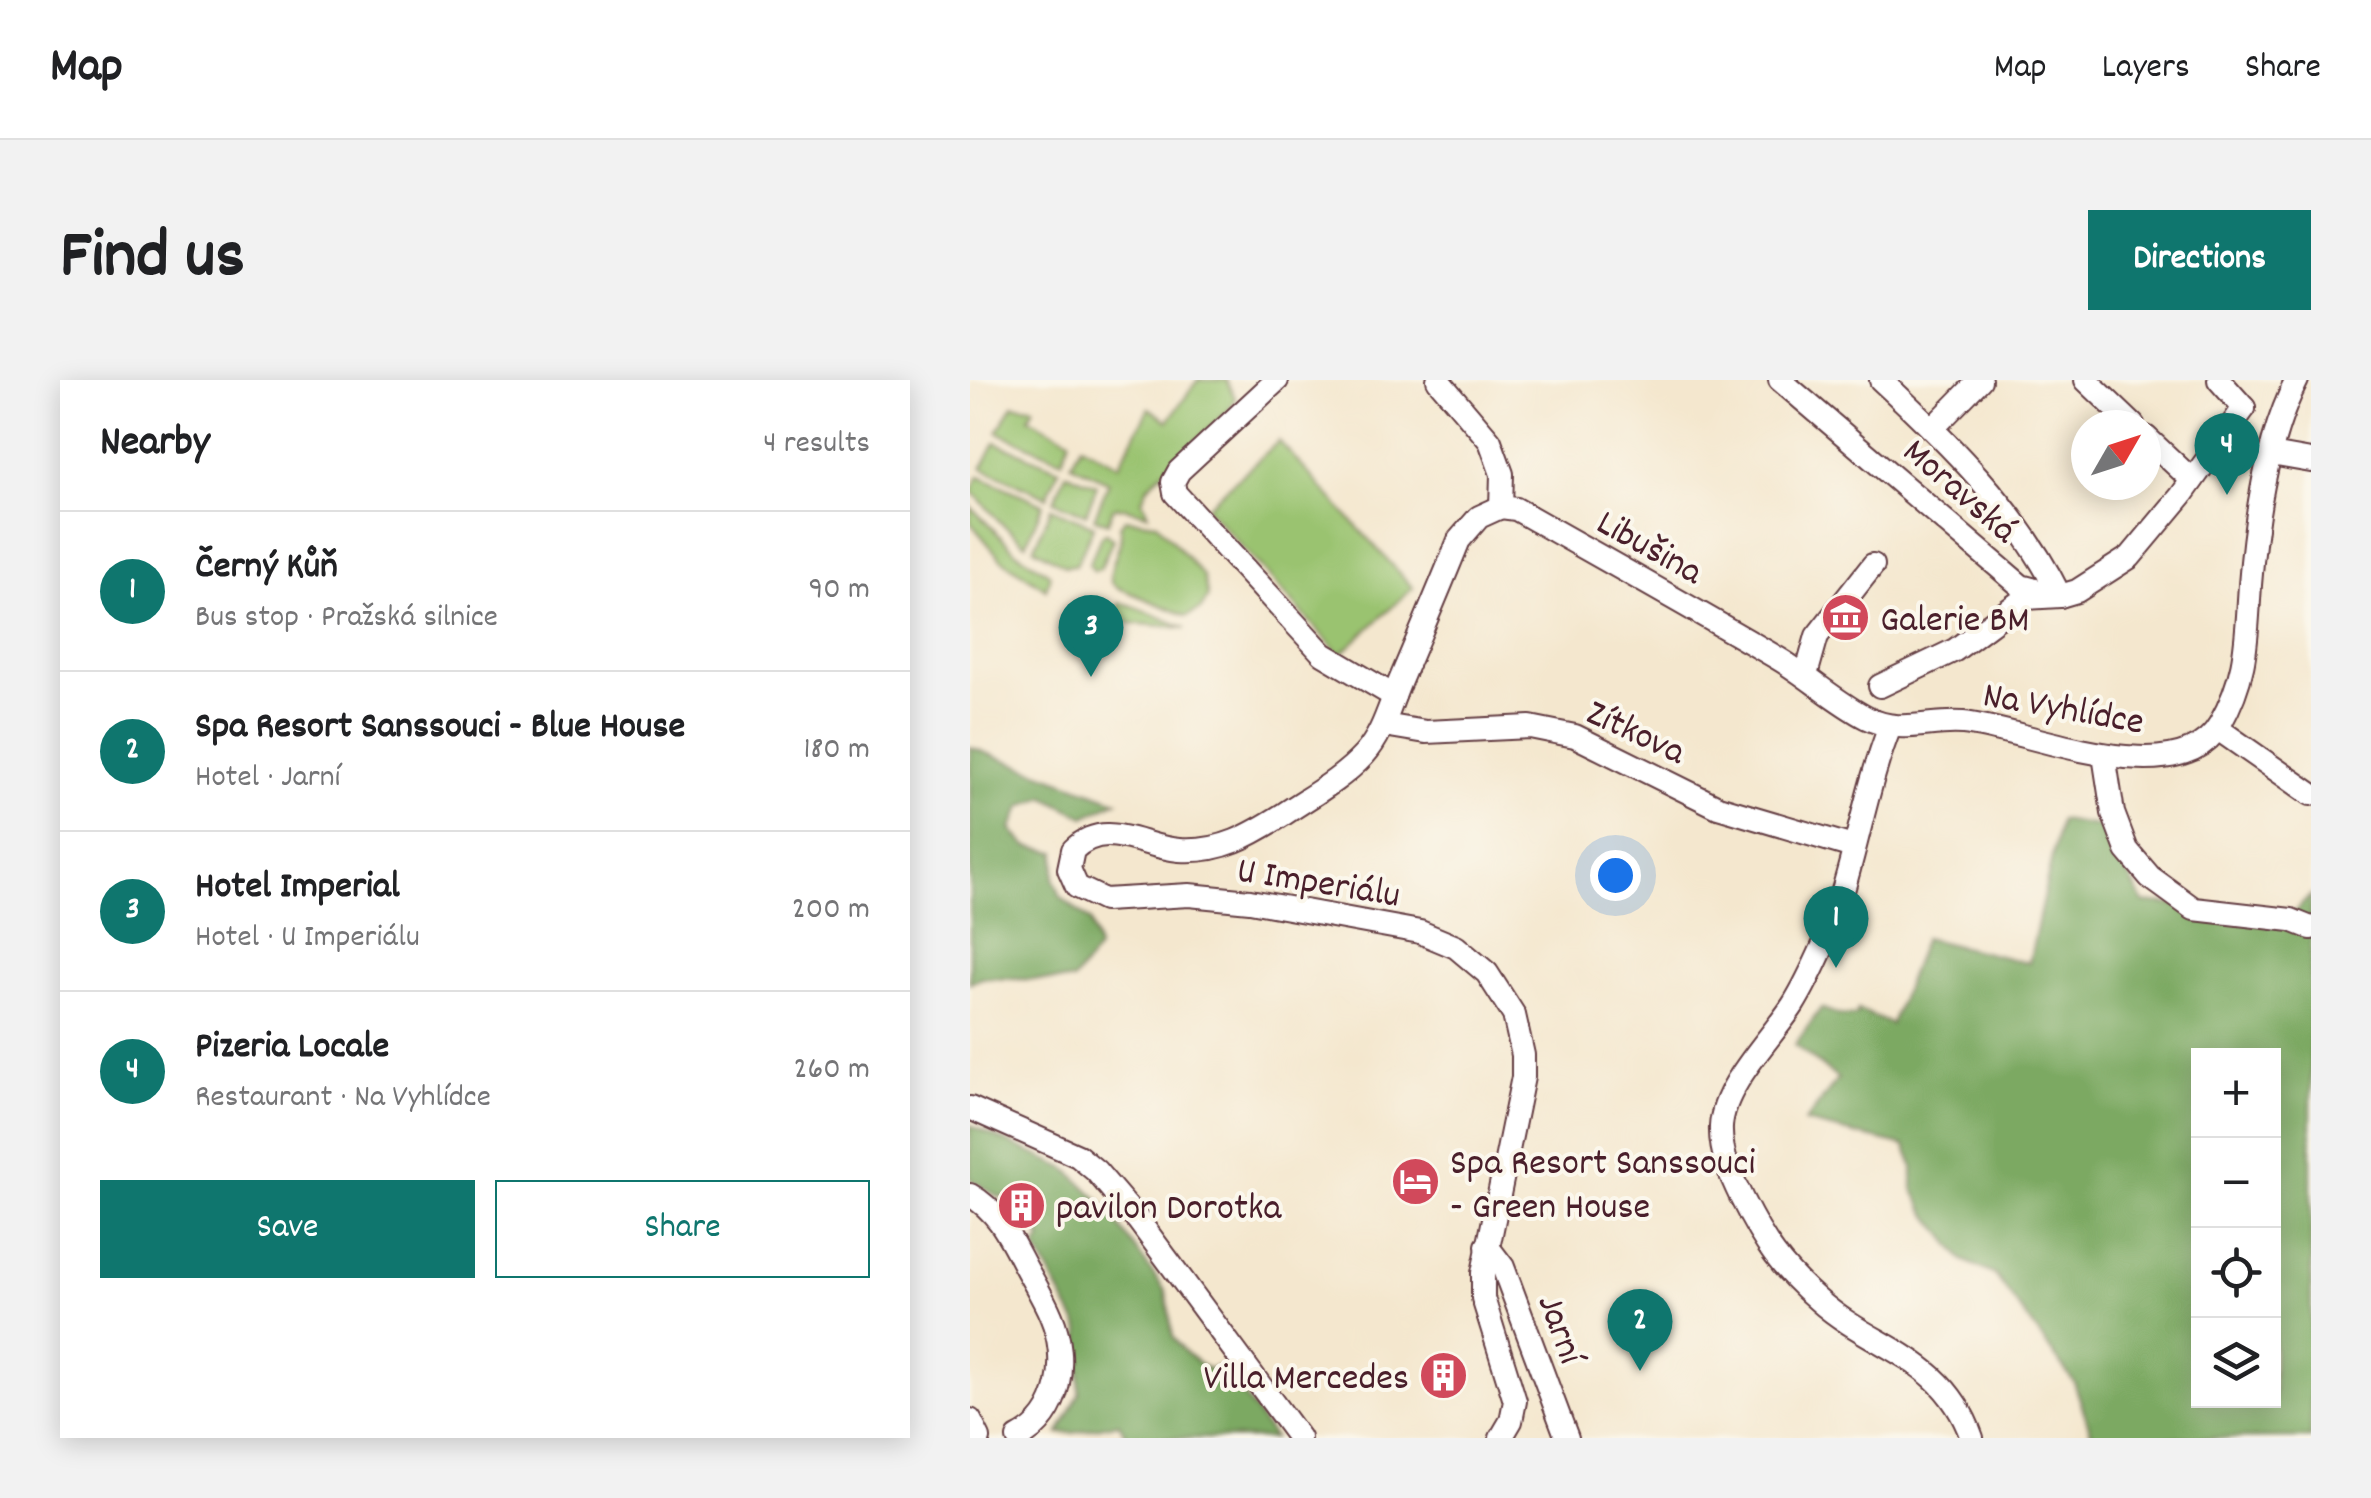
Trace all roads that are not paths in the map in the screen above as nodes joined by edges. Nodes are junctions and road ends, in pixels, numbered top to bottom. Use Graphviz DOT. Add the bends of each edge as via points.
graph roads {
  1 [pos="1277,380"];
  2 [pos="1439,380"];
  3 [pos="1780,380"];
  4 [pos="1881,380"];
  5 [pos="1980,380"];
  6 [pos="2086,380"];
  7 [pos="2219,380"];
  8 [pos="2297,380"];
  9 [pos="2244,408"];
  10 [pos="2117,410"];
  11 [pos="2284,414"];
  12 [pos="1933,428"];
  13 [pos="2161,451"];
  14 [pos="2272,454"];
  15 [pos="2311,461"];
  16 [pos="2192,480"];
  17 [pos="1501,507"];
  18 [pos="1873,565"];
  19 [pos="2060,596"];
  20 [pos="1806,675"];
  21 [pos="1880,686"];
  22 [pos="1394,696"];
  23 [pos="1384,725"];
  24 [pos="1890,727"];
  25 [pos="2218,729"];
  26 [pos="2104,755"];
  27 [pos="2311,794"];
  28 [pos="1853,846"];
  29 [pos="2311,928"];
  30 [pos="970,1108"];
  31 [pos="970,1195"];
  32 [pos="1487,1246"];
  33 [pos="970,1420"];
  34 [pos="979,1438"];
  35 [pos="1018,1438"];
  36 [pos="1300,1438"];
  37 [pos="1501,1438"];
  38 [pos="1566,1438"];
  39 [pos="1972,1438"];
  1 -- 22 [label="street" via="1179,470 1175,492 1323,654"];
  2 -- 17 [label="street" via="1490,441 1502,474"];
  3 -- 19 [label="street, Moravská" via="2021,586"];
  4 -- 12 [label="street"];
  5 -- 12 [label="street"];
  6 -- 10 [label="street"];
  7 -- 9 [label="street"];
  8 -- 11 [label="street"];
  9 -- 11 [label="street"];
  9 -- 16 [label="street"];
  11 -- 14 [label="street"];
  12 -- 19 [label="street" via="2041,556"];
  13 -- 16 [label="street"];
  14 -- 15 [label="street"];
  14 -- 25 [label="street" via="2257,520 2241,682"];
  16 -- 19 [label="street" via="2130,556"];
  17 -- 20 [label="street, Libušina" via="1516,509"];
  17 -- 22 [label="street, U Imperiálu" via="1479,517 1459,540"];
  18 -- 20 [label="street" via="1817,636"];
  19 -- 21 [label="street" via="2025,598 1955,650"];
  20 -- 24 [label="street, Libušina"];
  22 -- 23 [label="street, U Imperiálu"];
  23 -- 28 [label="street, Zítkova" via="1426,732 1530,727 1575,736 1718,808"];
  23 -- 32 [label="street, U Imperiálu" via="1344,774 1247,838 1182,850 1097,834 1073,850 1069,869 1077,887 1094,898 1189,895 1250,902 1420,932 1472,959 1508,1001 1523,1054"];
  24 -- 26 [label="street, Na Vyhlídce" via="1967,723"];
  24 -- 28 [label="street"];
  25 -- 26 [label="street, Na Vyhlídce" via="2167,758"];
  25 -- 27 [label="street"];
  26 -- 29 [label="street" via="2113,813 2127,850 2150,878 2194,909"];
  28 -- 39 [label="street" via="1810,973 1728,1100 1723,1152 1757,1230 1784,1270 1834,1315 1933,1375"];
  30 -- 36 [label="street" via="1096,1170"];
  31 -- 35 [label="street" via="997,1217 1058,1337 1054,1400 1040,1423"];
  32 -- 37 [label="street, U Imperiálu" via="1483,1298 1515,1401"];
  32 -- 38 [label="street, Jarní" via="1504,1266"];
  33 -- 34 [label="street"];
}
